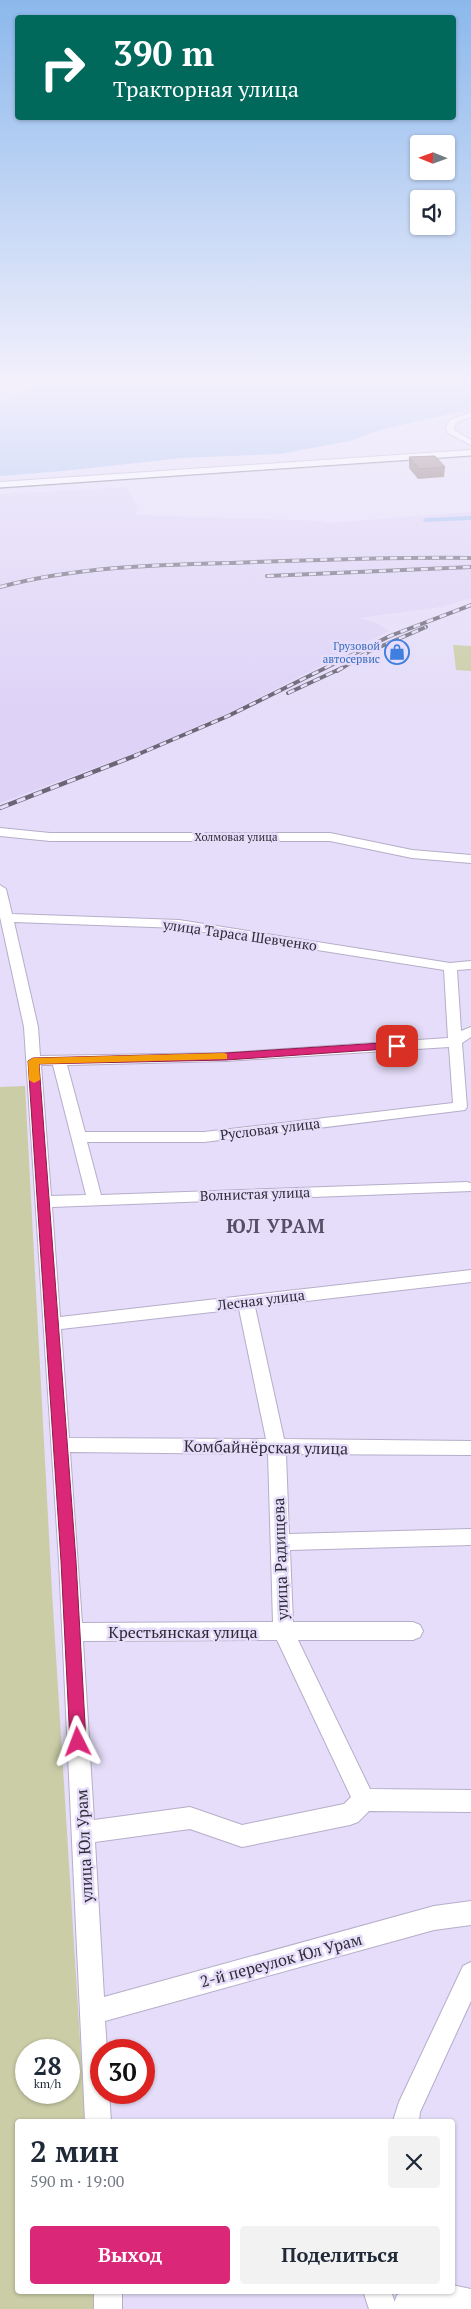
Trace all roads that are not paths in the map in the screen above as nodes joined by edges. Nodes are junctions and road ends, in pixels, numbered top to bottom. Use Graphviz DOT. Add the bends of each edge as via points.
graph roads {
  1 [pos="0,832"];
  2 [pos="471,859"];
  3 [pos="0,889"];
  4 [pos="8,918"];
  5 [pos="471,966"];
  6 [pos="450,967"];
  7 [pos="471,1031"];
  8 [pos="454,1042"];
  9 [pos="59,1060"];
  10 [pos="33,1061"];
  11 [pos="78,1137"];
  12 [pos="467,1187"];
  13 [pos="94,1200"];
  14 [pos="43,1202"];
  15 [pos="471,1276"];
  16 [pos="246,1302"];
  17 [pos="52,1324"];
  18 [pos="60,1445"];
  19 [pos="277,1447"];
  20 [pos="471,1448"];
  21 [pos="471,1537"];
  22 [pos="280,1542"];
  23 [pos="413,1631"];
  24 [pos="72,1632"];
  25 [pos="282,1632"];
  26 [pos="364,1800"];
  27 [pos="471,1801"];
  28 [pos="83,1833"];
  29 [pos="471,1913"];
  30 [pos="471,1974"];
  31 [pos="93,2012"];
  32 [pos="98,2119"];
  33 [pos="406,2119"];
  34 [pos="108,2294"];
  35 [pos="379,2294"];
  36 [pos="471,2308"];
  37 [pos="108,2309"];
  38 [pos="383,2309"];
  39 [pos="411,2309"];
  1 -- 2 [label="street, Холмовая улица" via="50,837 330,837 412,854"];
  3 -- 4 [label="street, улица Юл Урам"];
  4 -- 6 [label="street, улица Тараса Шевченко" via="179,924"];
  4 -- 10 [label="street, улица Юл Урам" via="31,1026"];
  5 -- 6 [label="street, улица Тараса Шевченко"];
  6 -- 8 [label="street"];
  7 -- 8 [label="street"];
  8 -- 9 [label="street" via="226,1057"];
  8 -- 11 [label="street, Русловая улица" via="460,1107 204,1137"];
  9 -- 10 [label="street"];
  9 -- 11 [label="street"];
  10 -- 14 [label="street, улица Юл Урам"];
  11 -- 13 [label="street"];
  12 -- 13 [label="street, Волнистая улица"];
  13 -- 14 [label="street, Волнистая улица"];
  14 -- 17 [label="street, улица Юл Урам"];
  15 -- 16 [label="street, Лесная улица"];
  16 -- 17 [label="street, Лесная улица"];
  16 -- 19 [label="street, улица Радищева"];
  17 -- 18 [label="street, улица Юл Урам"];
  18 -- 19 [label="street, Комбайнёрская улица"];
  18 -- 24 [label="street, улица Юл Урам"];
  19 -- 20 [label="street, Комбайнёрская улица"];
  19 -- 22 [label="street, улица Радищева"];
  21 -- 22 [label="street"];
  22 -- 25 [label="street, улица Радищева"];
  23 -- 25 [label="street, Крестьянская улица"];
  24 -- 25 [label="street, Крестьянская улица"];
  24 -- 28 [label="street, улица Юл Урам"];
  25 -- 26 [label="street, улица Радищева"];
  26 -- 27 [label="street"];
  26 -- 28 [label="street" via="350,1814 242,1836 190,1818"];
  28 -- 31 [label="street, улица Юл Урам"];
  29 -- 31 [label="street, 2-й переулок Юл Урам" via="434,1918"];
  30 -- 33 [label="street"];
  31 -- 32 [label="street, улица Юл Урам"];
  34 -- 37 [label="street"];
  35 -- 38 [label="street"];
  36 -- 39 [label="main road" via="441,2304"];
}
